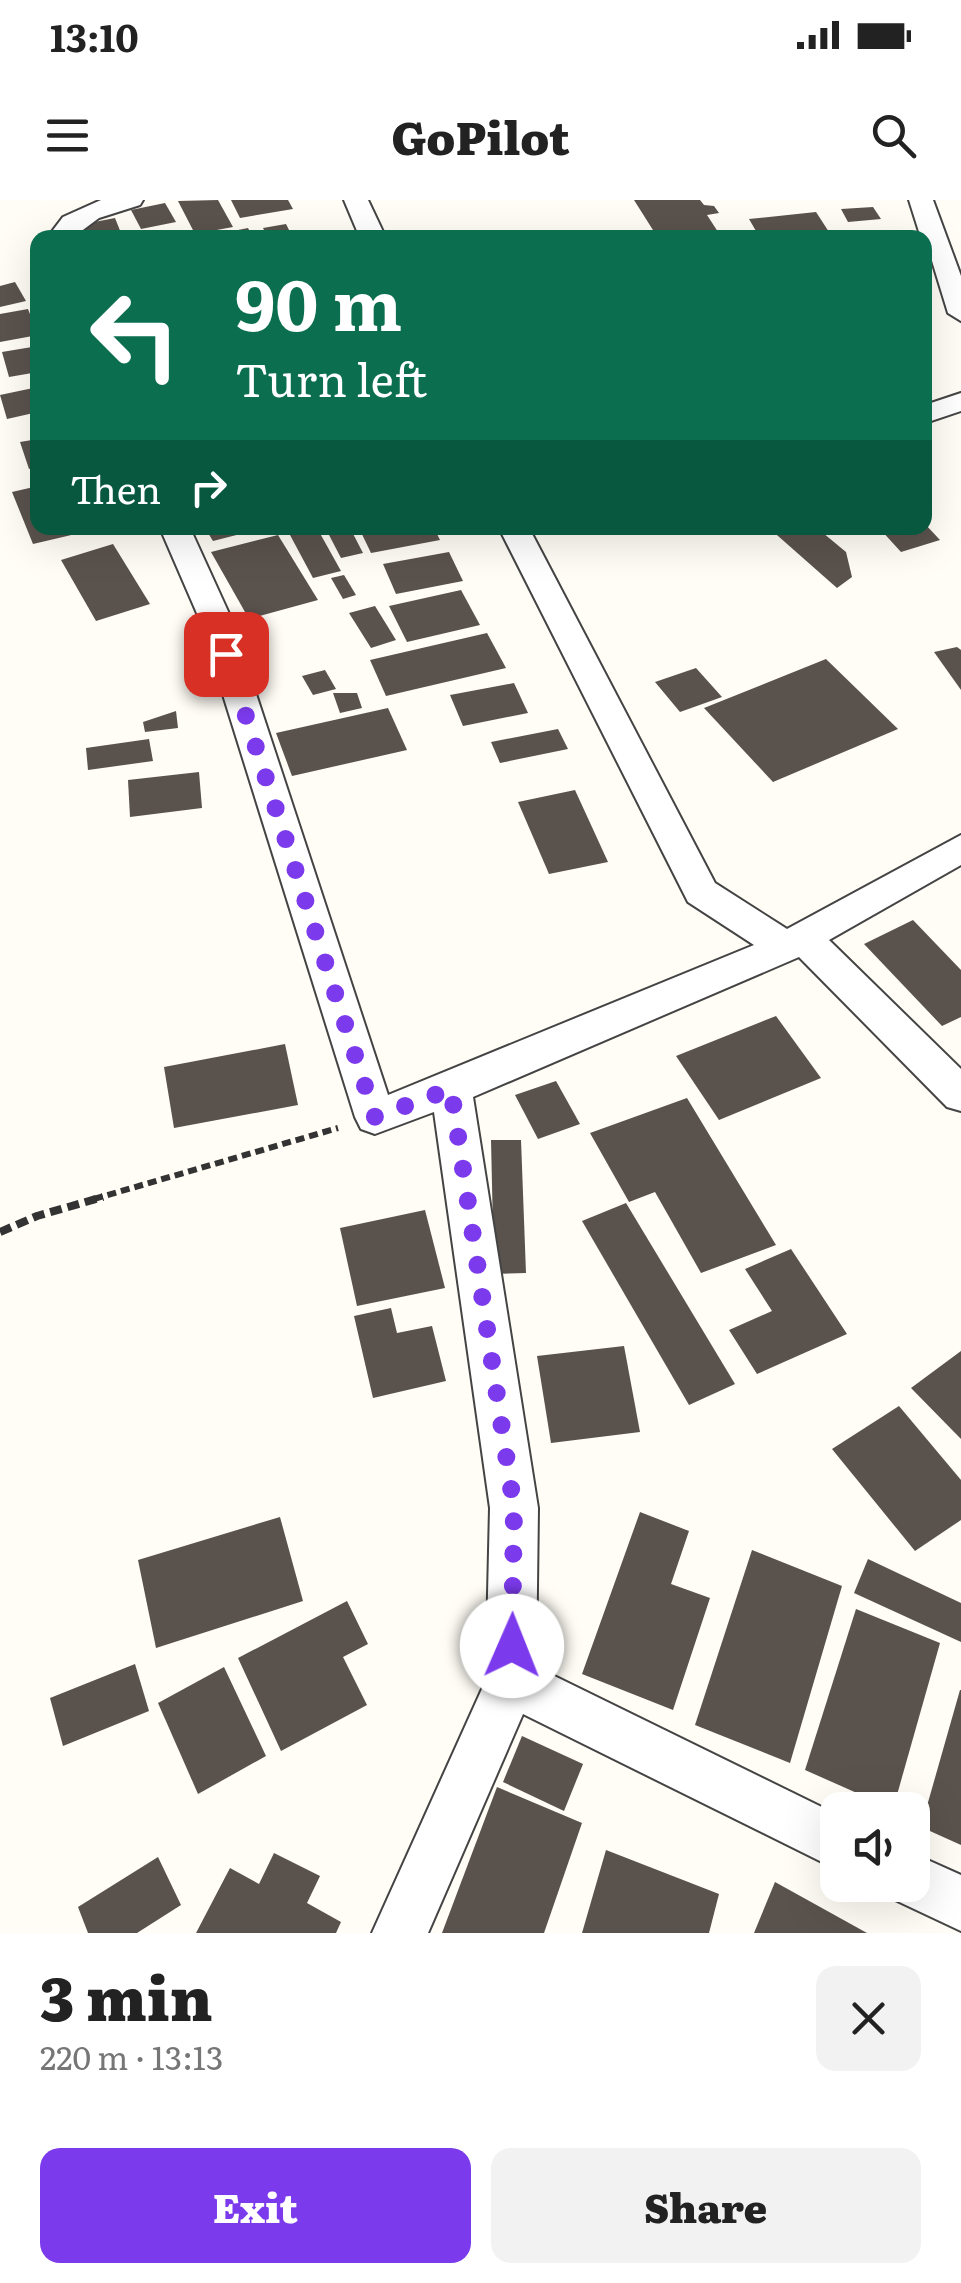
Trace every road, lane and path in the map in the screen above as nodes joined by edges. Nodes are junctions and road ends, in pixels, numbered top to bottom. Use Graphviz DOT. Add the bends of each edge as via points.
graph roads {
  1 [pos="130,200"];
  2 [pos="356,200"];
  3 [pos="921,200"];
  4 [pos="63,230"];
  5 [pos="369,230"];
  6 [pos="932,230"];
  7 [pos="932,231"];
  8 [pos="961,313"];
  9 [pos="961,402"];
  10 [pos="932,412"];
  11 [pos="178,535"];
  12 [pos="518,535"];
  13 [pos="961,848"];
  14 [pos="794,942"];
  15 [pos="451,1089"];
  16 [pos="961,1095"];
  17 [pos="375,1117"];
  18 [pos="0,1232"];
  19 [pos="512,1680"];
  20 [pos="820,1834"];
  21 [pos="930,1889"];
  22 [pos="961,1904"];
  23 [pos="400,1933"];
  1 -- 4 [label="street" via="86,214"];
  2 -- 5 [label="street"];
  3 -- 6 [label="street"];
  7 -- 8 [label="street"];
  9 -- 10 [label="street"];
  11 -- 17 [label="street" via="215,618"];
  12 -- 14 [label="street" via="702,892"];
  13 -- 14 [label="street"];
  14 -- 15 [label="street"];
  14 -- 16 [label="street"];
  15 -- 17 [label="street"];
  15 -- 19 [label="street" via="514,1508"];
  17 -- 18 [label="path"];
  19 -- 20 [label="street"];
  19 -- 23 [label="street"];
  21 -- 22 [label="street"];
}
